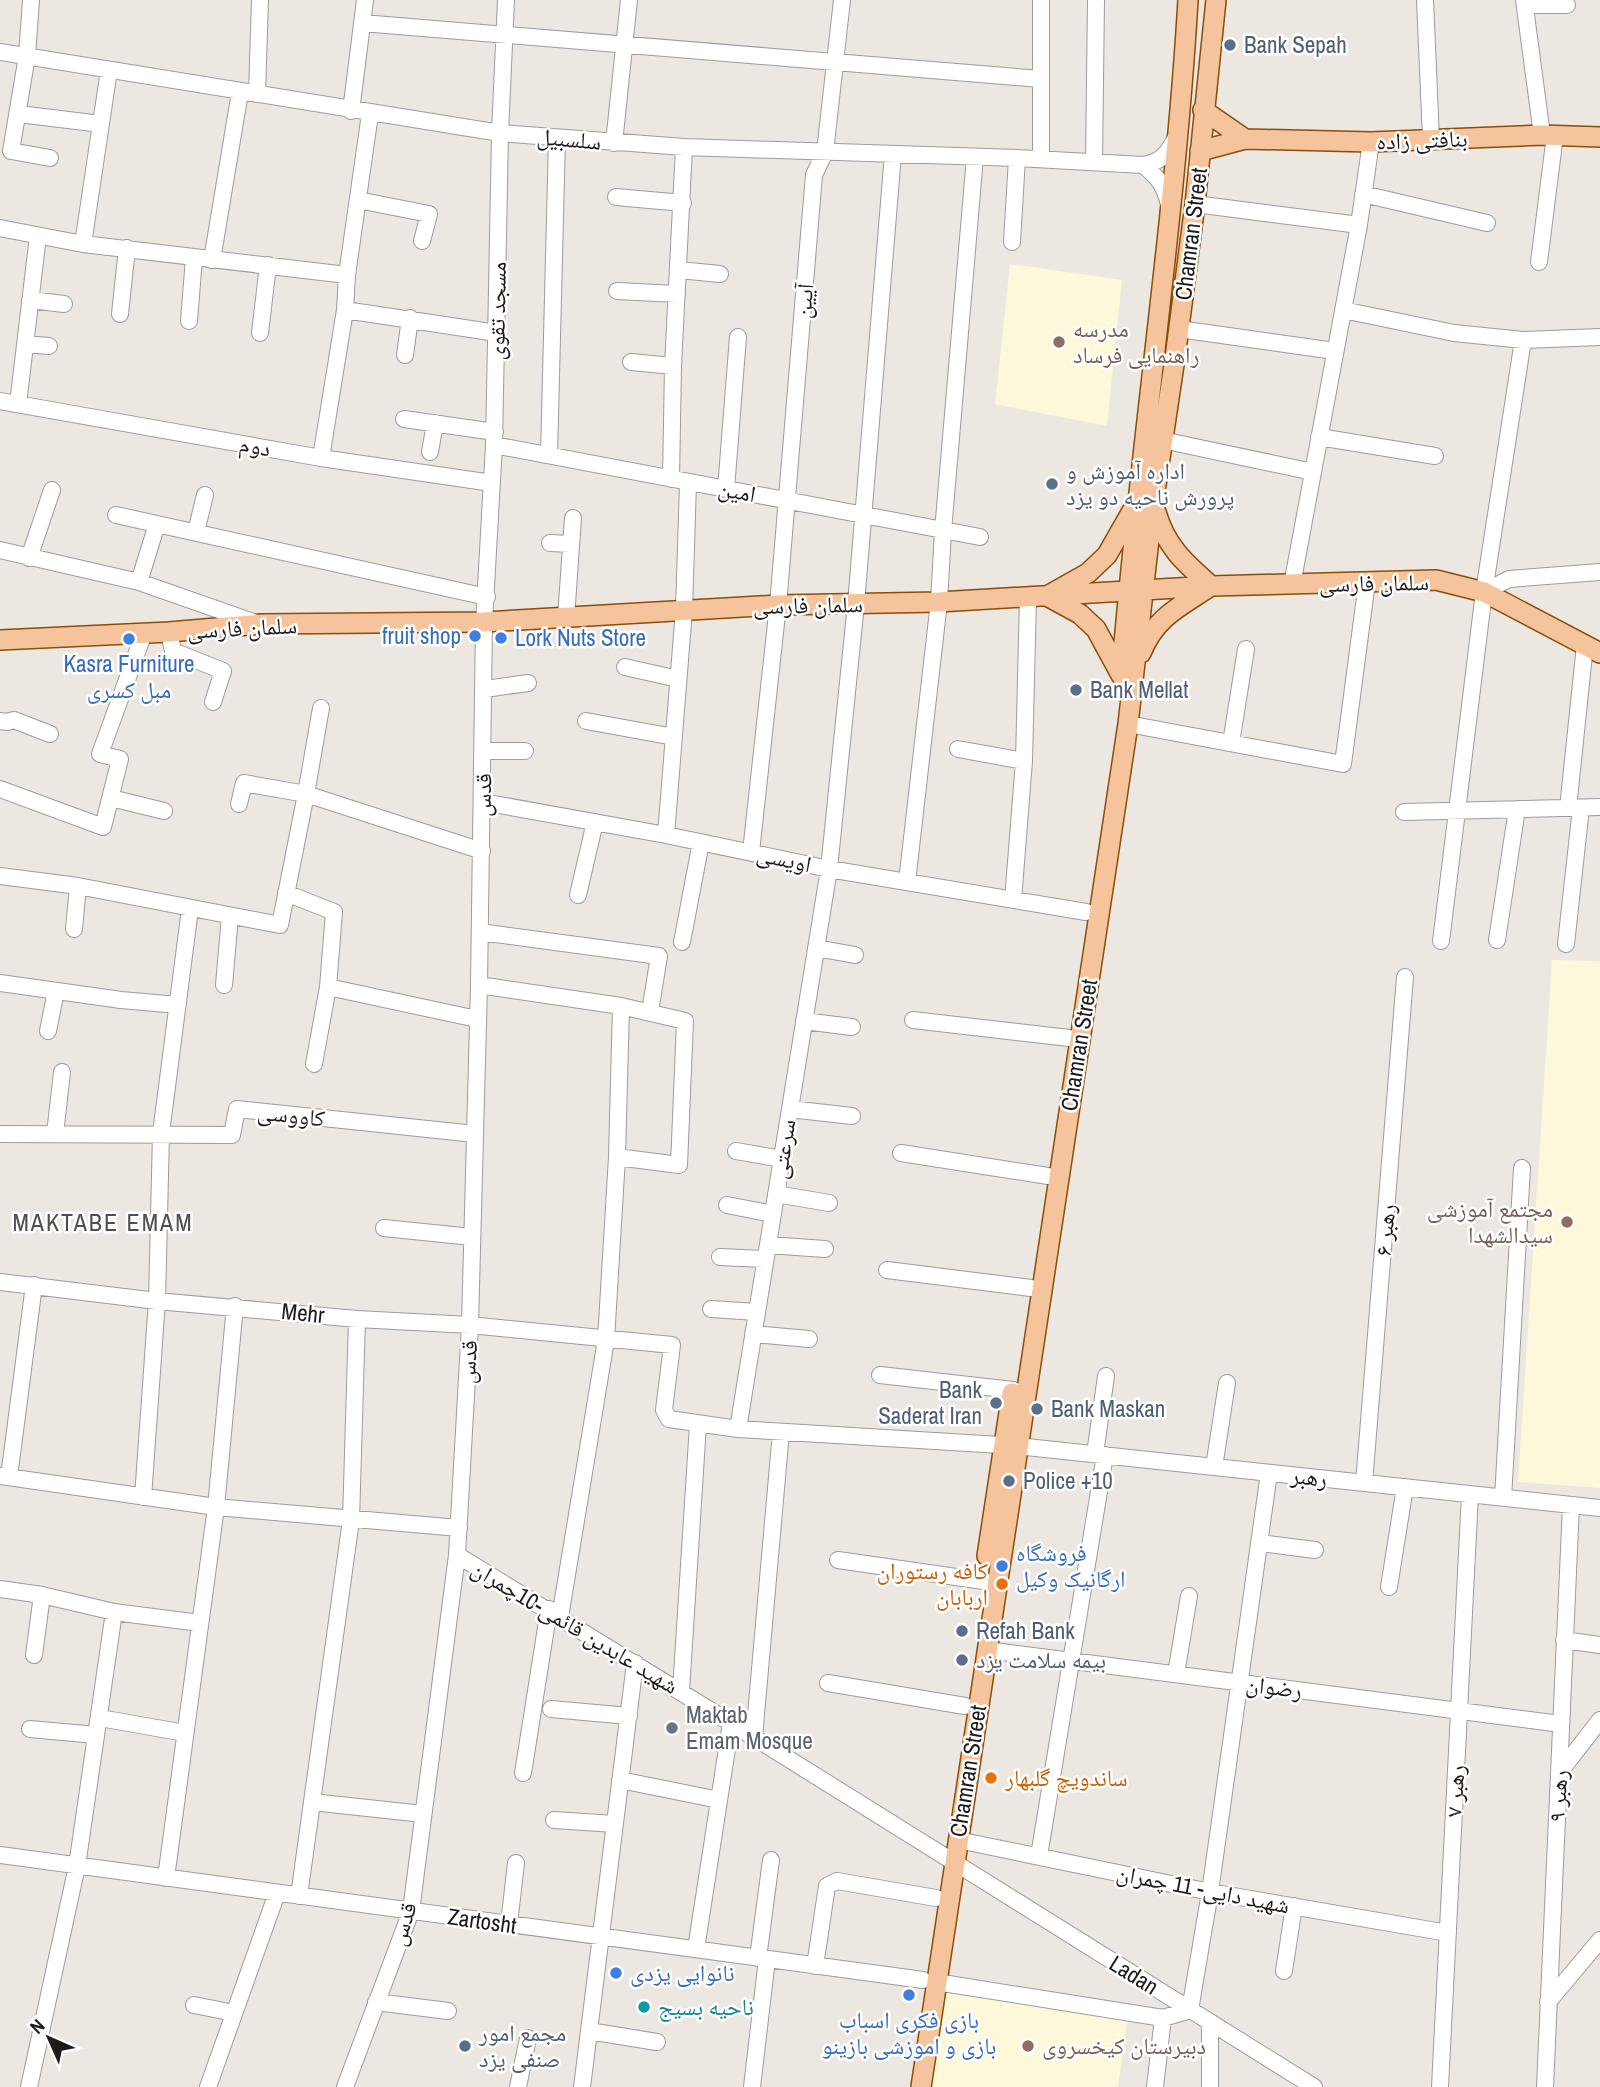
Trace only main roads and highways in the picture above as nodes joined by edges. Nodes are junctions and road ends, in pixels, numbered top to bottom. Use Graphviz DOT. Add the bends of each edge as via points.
graph roads {
  1 [pos="1188,0"];
  2 [pos="1216,0"];
  3 [pos="1203,110"];
  4 [pos="1600,137"];
  5 [pos="1245,139"];
  6 [pos="1200,150"];
  7 [pos="1153,439"];
  8 [pos="1145,503"];
  9 [pos="1211,586"];
  10 [pos="1136,590"];
  11 [pos="1038,597"];
  12 [pos="0,640"];
  13 [pos="1593,649"];
  14 [pos="1127,676"];
  15 [pos="1010,1445"];
  16 [pos="948,1859"];
  17 [pos="930,1981"];
  18 [pos="907,2087"];
  19 [pos="920,2087"];
  1 -- 7 [label="main road, Chamran Street"];
  2 -- 3 [label="main road, Chamran Street"];
  3 -- 5 [label="main road"];
  3 -- 6 [label="main road, Chamran Street"];
  4 -- 5 [label="main road, بنافتی زاده" via="1371,142"];
  5 -- 6 [label="main road, بنافتی زاده"];
  6 -- 7 [label="main road, Chamran Street" via="1179,329"];
  7 -- 8 [label="main road, Chamran Street"];
  8 -- 9 [label="main road" via="1177,555"];
  8 -- 10 [label="main road, Chamran Street"];
  8 -- 11 [label="main road" via="1088,573"];
  9 -- 10 [label="main road, سلمان فارسی"];
  9 -- 13 [label="main road, سلمان فارسی" via="1436,580 1484,592"];
  9 -- 14 [label="main road" via="1163,618"];
  10 -- 11 [label="main road, سلمان فارسی"];
  10 -- 14 [label="main road, Chamran Street"];
  11 -- 12 [label="main road, سلمان فارسی" via="778,605 484,622 261,624"];
  11 -- 14 [label="main road" via="1080,614 1096,629"];
  14 -- 15 [label="main road, Chamran Street" via="1013,1390"];
  14 -- 15 [label="main road, Chamran Street" via="1128,724"];
  15 -- 16 [label="main road, Chamran Street" via="965,1706"];
  15 -- 16 [label="main road, Chamran Street" via="987,1650 958,1840"];
  16 -- 17 [label="main road, Chamran Street"];
  16 -- 17 [label="main road, Chamran Street" via="936,1898"];
  17 -- 18 [label="main road, Chamran Street"];
  17 -- 19 [label="main road, Chamran Street"];
}
